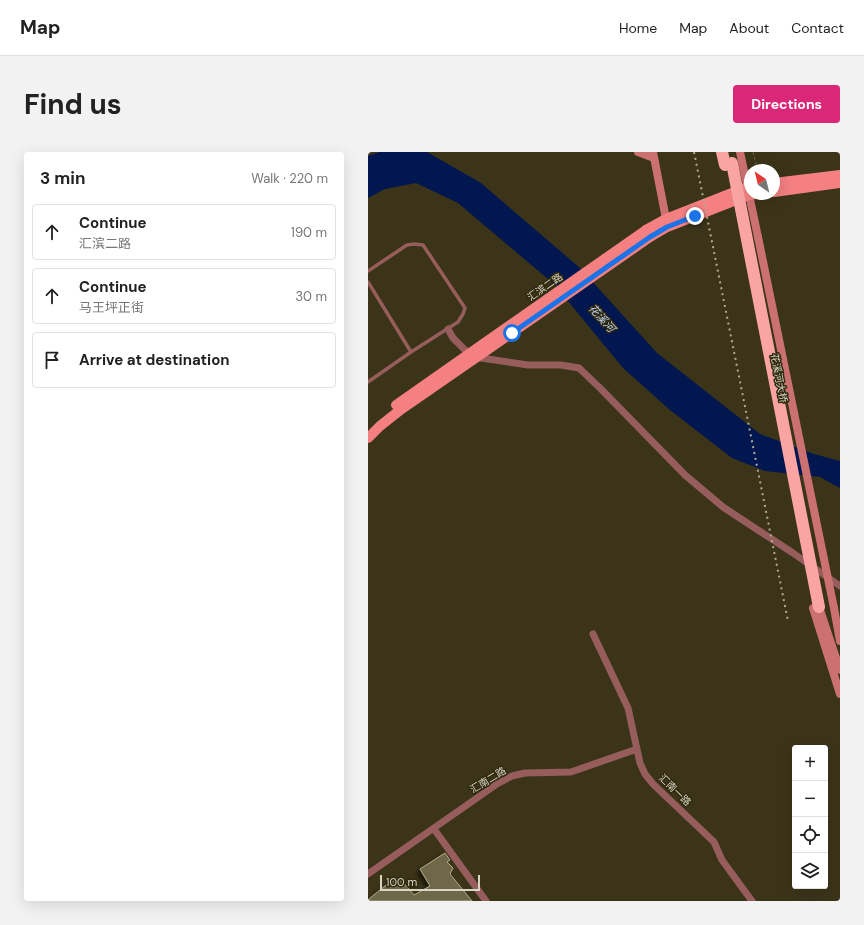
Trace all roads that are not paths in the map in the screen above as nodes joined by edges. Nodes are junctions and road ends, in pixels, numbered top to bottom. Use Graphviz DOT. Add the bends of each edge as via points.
graph roads {
  1 [pos="638,152"];
  2 [pos="722,152"];
  3 [pos="740,152"];
  4 [pos="654,155"];
  5 [pos="729,160"];
  6 [pos="744,166"];
  7 [pos="840,175"];
  8 [pos="780,182"];
  9 [pos="840,183"];
  10 [pos="780,191"];
  11 [pos="744,193"];
  12 [pos="752,200"];
  13 [pos="666,223"];
  14 [pos="368,271"];
  15 [pos="368,282"];
  16 [pos="448,329"];
  17 [pos="410,352"];
  18 [pos="368,382"];
  19 [pos="398,408"];
  20 [pos="368,429"];
  21 [pos="368,438"];
  22 [pos="840,586"];
  23 [pos="816,607"];
  24 [pos="593,634"];
  25 [pos="840,642"];
  26 [pos="840,670"];
  27 [pos="840,694"];
  28 [pos="637,749"];
  29 [pos="434,829"];
  30 [pos="368,874"];
  31 [pos="486,901"];
  32 [pos="752,901"];
  1 -- 4 [label="main road"];
  2 -- 5 [label="highway, 花溪河大桥"];
  3 -- 6 [label="main road, 花溪河大桥"];
  4 -- 13 [label="main road"];
  5 -- 23 [label="highway, 花溪河大桥, bridge"];
  7 -- 8 [label="main road"];
  9 -- 10 [label="main road"];
  11 -- 13 [label="main road, 汇滨二路"];
  12 -- 25 [label="main road, 花溪河大桥, bridge"];
  13 -- 19 [label="main road, 汇滨二路, bridge"];
  14 -- 16 [label="lane" via="407,245 423,245 465,308 458,322"];
  15 -- 17 [label="lane"];
  16 -- 17 [label="lane"];
  16 -- 22 [label="street" via="465,350 481,358 528,365 578,368 685,475 722,507"];
  17 -- 18 [label="lane"];
  19 -- 20 [label="main road, 汇滨二路"];
  19 -- 21 [label="main road, 汇滨二路"];
  23 -- 26 [label="main road"];
  23 -- 27 [label="main road"];
  24 -- 28 [label="street, 汇南一路" via="628,708"];
  28 -- 29 [label="street, 汇南二路" via="572,772 524,773 512,776"];
  28 -- 32 [label="street, 汇南一路" via="645,774 714,842 722,860"];
  29 -- 30 [label="street, 汇南二路"];
  29 -- 31 [label="street"];
}
